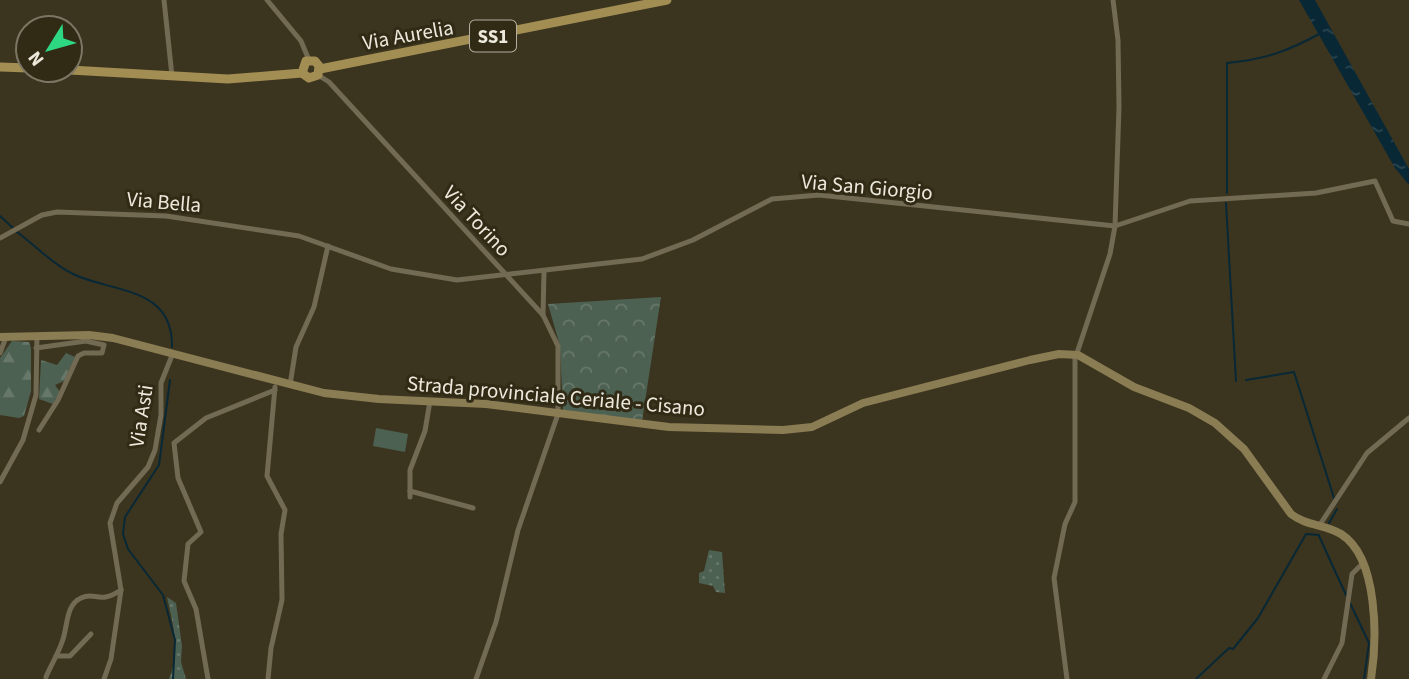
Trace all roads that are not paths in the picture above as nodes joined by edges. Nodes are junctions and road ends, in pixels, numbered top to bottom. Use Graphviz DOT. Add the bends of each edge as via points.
graph roads {
  1 [pos="164,0"];
  2 [pos="267,0"];
  3 [pos="667,0"];
  4 [pos="1113,0"];
  5 [pos="618,5"];
  6 [pos="309,60"];
  7 [pos="84,71"];
  8 [pos="319,72"];
  9 [pos="302,73"];
  10 [pos="172,76"];
  11 [pos="1409,224"];
  12 [pos="1115,226"];
  13 [pos="0,238"];
  14 [pos="328,246"];
  15 [pos="544,271"];
  16 [pos="504,273"];
  17 [pos="544,315"];
  18 [pos="37,335"];
  19 [pos="3,337"];
  20 [pos="36,348"];
  21 [pos="173,352"];
  22 [pos="0,353"];
  23 [pos="1078,355"];
  24 [pos="276,380"];
  25 [pos="290,385"];
  26 [pos="275,390"];
  27 [pos="430,401"];
  28 [pos="558,414"];
  29 [pos="1409,418"];
  30 [pos="39,430"];
  31 [pos="0,482"];
  32 [pos="473,508"];
  33 [pos="1319,526"];
  34 [pos="1362,564"];
  35 [pos="121,590"];
  36 [pos="91,634"];
  37 [pos="56,656"];
  38 [pos="46,677"];
  39 [pos="104,679"];
  40 [pos="208,679"];
  41 [pos="268,679"];
  42 [pos="476,679"];
  43 [pos="1067,679"];
  44 [pos="1324,679"];
  45 [pos="1371,679"];
  1 -- 10 [label="street"];
  2 -- 6 [label="street" via="301,41"];
  3 -- 5 [label="main road, Via Aurelia / SS1"];
  4 -- 12 [label="street" via="1119,107"];
  5 -- 8 [label="main road, Via Aurelia / SS1"];
  6 -- 8 [label="main road" via="317,63"];
  6 -- 9 [label="main road"];
  7 -- 10 [label="main road, Via Aurelia / SS1"];
  8 -- 9 [label="main road, Via Aurelia / SS1" via="309,78"];
  8 -- 16 [label="street, Via Torino"];
  9 -- 10 [label="main road, Via Aurelia / SS1" via="228,79"];
  11 -- 12 [label="street" via="1394,221 1375,181 1316,193 1190,201"];
  12 -- 15 [label="street, Via San Giorgio" via="819,195 782,196 693,240 642,259"];
  12 -- 23 [label="street"];
  13 -- 14 [label="street, Via Bella" via="42,215 82,211 212,222 299,236"];
  14 -- 16 [label="street, Via Bella" via="391,269 435,278 475,279"];
  14 -- 25 [label="street" via="314,307 296,347"];
  15 -- 16 [label="street, Via San Giorgio"];
  15 -- 17 [label="street"];
  16 -- 17 [label="street, Via Torino"];
  17 -- 28 [label="street, Via Torino" via="558,346"];
  18 -- 19 [label="main road, Strada provinciale Ceriale - Cisano"];
  18 -- 20 [label="street"];
  18 -- 21 [label="main road, Strada provinciale Ceriale - Cisano" via="113,338"];
  19 -- 22 [label="street"];
  20 -- 30 [label="street" via="86,341 104,345 102,353 78,356"];
  20 -- 31 [label="street" via="36,395 23,440"];
  21 -- 24 [label="main road, Strada provinciale Ceriale - Cisano"];
  21 -- 35 [label="street, Via Asti" via="161,383 155,450 148,467 117,503 110,523"];
  23 -- 28 [label="main road, Strada provinciale Ceriale - Cisano" via="1030,360 863,403 805,429 669,427"];
  23 -- 33 [label="main road" via="1134,387 1215,423 1244,449 1291,514"];
  23 -- 43 [label="street" via="1075,502 1065,524 1054,579"];
  24 -- 25 [label="main road, Strada provinciale Ceriale - Cisano"];
  24 -- 26 [label="street"];
  25 -- 27 [label="main road, Strada provinciale Ceriale - Cisano" via="379,400"];
  26 -- 40 [label="street" via="206,418 174,443 178,478 201,532 188,544 184,581 196,609"];
  26 -- 41 [label="street" via="267,476 285,510 282,600"];
  27 -- 28 [label="main road, Strada provinciale Ceriale - Cisano"];
  27 -- 32 [label="street" via="425,431 413,456 410,494"];
  28 -- 42 [label="street, Via Torino" via="518,530 496,622"];
  29 -- 33 [label="street" via="1367,453"];
  33 -- 34 [label="main road" via="1345,536"];
  34 -- 44 [label="street" via="1352,574 1342,643"];
  34 -- 45 [label="main road" via="1377,643"];
  35 -- 37 [label="street" via="106,599 77,599"];
  35 -- 39 [label="street, Via Asti"];
  36 -- 37 [label="street" via="70,656"];
  37 -- 38 [label="street"];
}
